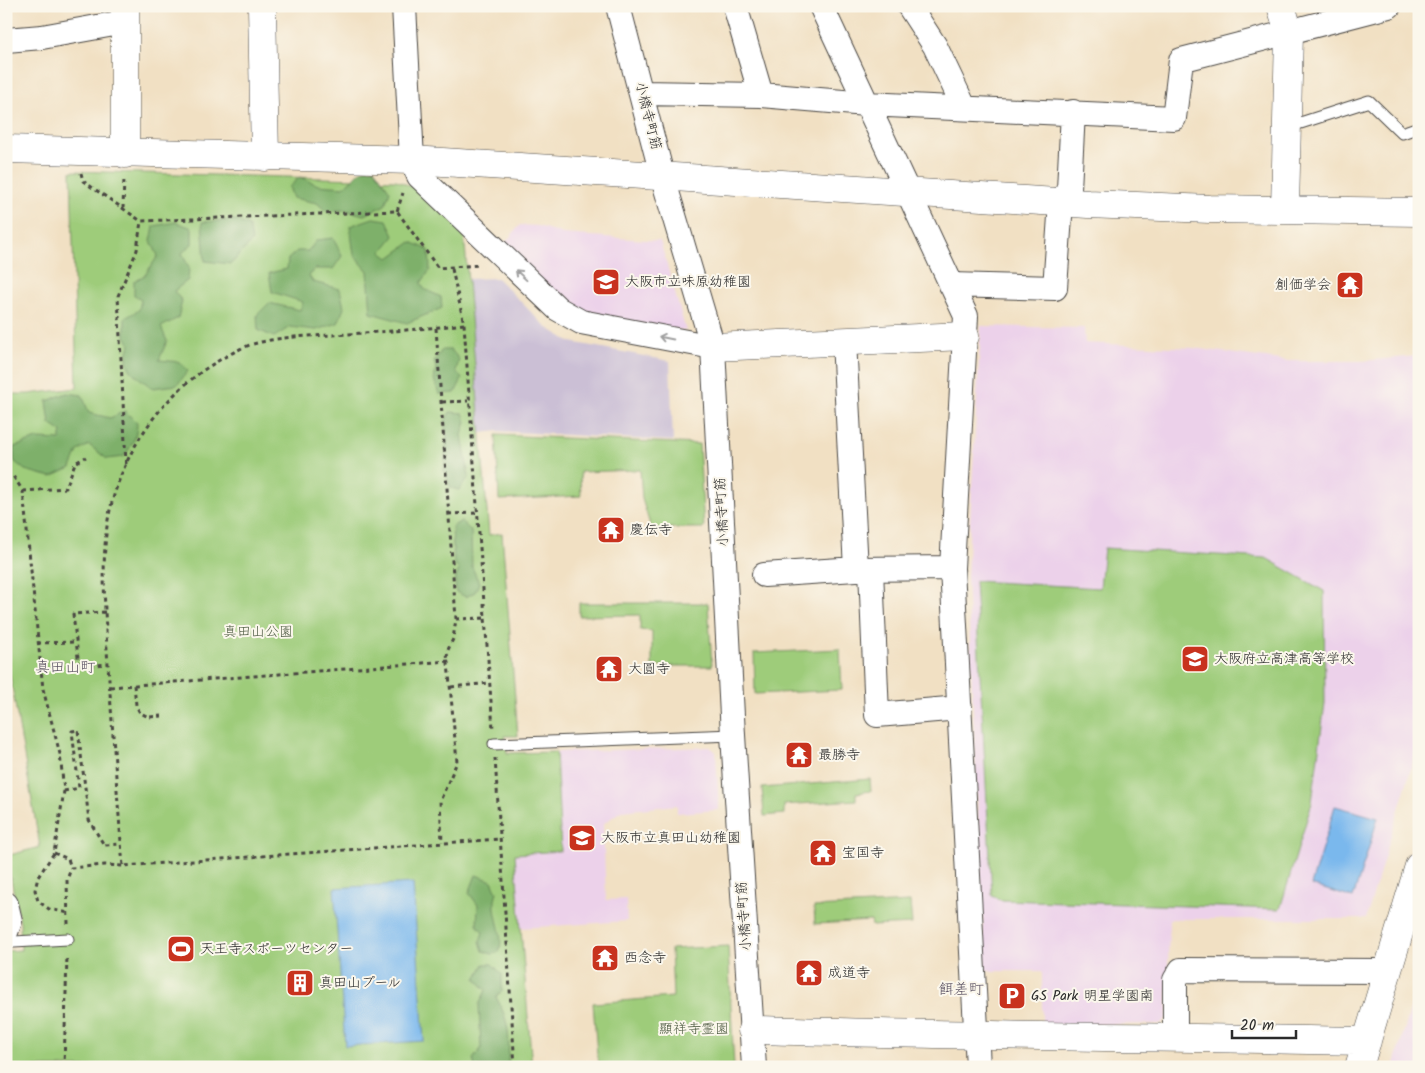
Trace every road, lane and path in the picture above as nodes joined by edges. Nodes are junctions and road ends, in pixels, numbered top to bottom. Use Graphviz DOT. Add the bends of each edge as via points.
graph roads {
  1 [pos="262,6"];
  2 [pos="404,6"];
  3 [pos="735,6"];
  4 [pos="821,6"];
  5 [pos="909,6"];
  6 [pos="1281,6"];
  7 [pos="1389,6"];
  8 [pos="625,8"];
  9 [pos="125,14"];
  10 [pos="1290,32"];
  11 [pos="6,40"];
  12 [pos="642,93"];
  13 [pos="761,95"];
  14 [pos="866,104"];
  15 [pos="964,107"];
  16 [pos="1073,112"];
  17 [pos="1419,127"];
  18 [pos="1287,128"];
  19 [pos="6,149"];
  20 [pos="125,154"];
  21 [pos="265,157"];
  22 [pos="412,160"];
  23 [pos="80,168"];
  24 [pos="662,175"];
  25 [pos="124,182"];
  26 [pos="405,188"];
  27 [pos="906,192"];
  28 [pos="1061,202"];
  29 [pos="123,209"];
  30 [pos="1285,210"];
  31 [pos="397,211"];
  32 [pos="1419,212"];
  33 [pos="141,221"];
  34 [pos="951,284"];
  35 [pos="464,324"];
  36 [pos="436,328"];
  37 [pos="965,336"];
  38 [pos="844,341"];
  39 [pos="714,347"];
  40 [pos="468,401"];
  41 [pos="442,402"];
  42 [pos="86,457"];
  43 [pos="126,465"];
  44 [pos="6,475"];
  45 [pos="23,491"];
  46 [pos="477,513"];
  47 [pos="448,514"];
  48 [pos="952,568"];
  49 [pos="863,569"];
  50 [pos="764,575"];
  51 [pos="105,612"];
  52 [pos="485,618"];
  53 [pos="456,619"];
  54 [pos="76,642"];
  55 [pos="37,643"];
  56 [pos="448,661"];
  57 [pos="108,664"];
  58 [pos="490,683"];
  59 [pos="134,685"];
  60 [pos="451,686"];
  61 [pos="110,687"];
  62 [pos="960,708"];
  63 [pos="162,716"];
  64 [pos="733,735"];
  65 [pos="494,744"];
  66 [pos="64,790"];
  67 [pos="500,839"];
  68 [pos="442,842"];
  69 [pos="122,844"];
  70 [pos="54,853"];
  71 [pos="123,866"];
  72 [pos="1419,866"];
  73 [pos="71,868"];
  74 [pos="6,904"];
  75 [pos="69,913"];
  76 [pos="6,932"];
  77 [pos="6,938"];
  78 [pos="68,939"];
  79 [pos="1388,971"];
  80 [pos="752,1030"];
  81 [pos="976,1037"];
  82 [pos="1175,1037"];
  83 [pos="1367,1041"];
  84 [pos="64,1067"];
  85 [pos="515,1067"];
  86 [pos="754,1067"];
  87 [pos="978,1067"];
  88 [pos="1359,1067"];
  1 -- 21 [label="street"];
  2 -- 22 [label="street"];
  3 -- 13 [label="street"];
  4 -- 14 [label="street"];
  5 -- 15 [label="street" via="935,46"];
  6 -- 10 [label="street"];
  7 -- 10 [label="street"];
  8 -- 12 [label="street, 小橋寺町筋"];
  9 -- 11 [label="street" via="42,37"];
  9 -- 20 [label="street"];
  10 -- 16 [label="street" via="1181,60 1174,118"];
  10 -- 18 [label="street"];
  12 -- 13 [label="street"];
  12 -- 24 [label="street, 小橋寺町筋"];
  13 -- 14 [label="street"];
  14 -- 15 [label="street"];
  14 -- 27 [label="street"];
  15 -- 16 [label="street"];
  16 -- 28 [label="street" via="1069,189"];
  17 -- 18 [label="lane" via="1402,133 1369,101"];
  18 -- 30 [label="street"];
  19 -- 20 [label="street"];
  20 -- 21 [label="street"];
  21 -- 22 [label="street"];
  22 -- 24 [label="street"];
  39 -- 22 [label="street, one-way" via="581,322 558,309 419,176"];
  23 -- 29 [label="path" via="83,181"];
  24 -- 27 [label="street"];
  24 -- 39 [label="street, 小橋寺町筋"];
  25 -- 29 [label="path"];
  26 -- 31 [label="path"];
  27 -- 28 [label="street"];
  27 -- 34 [label="street"];
  28 -- 30 [label="street"];
  28 -- 34 [label="street" via="1055,288"];
  29 -- 33 [label="path"];
  30 -- 32 [label="street"];
  31 -- 33 [label="path"];
  31 -- 35 [label="path" via="438,268 452,269"];
  33 -- 43 [label="path" via="137,250 118,296"];
  34 -- 37 [label="street" via="966,316"];
  35 -- 36 [label="path"];
  35 -- 40 [label="path"];
  36 -- 41 [label="path"];
  36 -- 43 [label="path" via="290,337 252,344 194,376 162,405"];
  37 -- 38 [label="street"];
  37 -- 48 [label="street"];
  38 -- 39 [label="street"];
  38 -- 49 [label="street"];
  39 -- 64 [label="street, 小橋寺町筋"];
  40 -- 41 [label="path"];
  40 -- 46 [label="path"];
  41 -- 47 [label="path"];
  42 -- 45 [label="path" via="76,463 66,488"];
  43 -- 51 [label="path" via="109,515"];
  44 -- 45 [label="path" via="13,476"];
  45 -- 55 [label="path"];
  46 -- 47 [label="path"];
  46 -- 52 [label="path"];
  47 -- 53 [label="path"];
  48 -- 49 [label="street"];
  48 -- 62 [label="street"];
  49 -- 50 [label="street"];
  49 -- 62 [label="street" via="877,715"];
  51 -- 54 [label="path" via="74,614"];
  51 -- 57 [label="path"];
  52 -- 53 [label="path"];
  52 -- 58 [label="path"];
  53 -- 56 [label="path" via="454,639 447,652"];
  54 -- 55 [label="path"];
  54 -- 57 [label="path" via="79,666"];
  55 -- 66 [label="path" via="43,689 60,754"];
  56 -- 59 [label="path"];
  56 -- 60 [label="path"];
  57 -- 61 [label="path"];
  58 -- 60 [label="path"];
  58 -- 65 [label="path"];
  59 -- 61 [label="path"];
  59 -- 63 [label="path" via="140,713 149,717"];
  60 -- 68 [label="path" via="457,762 440,800"];
  61 -- 69 [label="path"];
  62 -- 81 [label="street"];
  64 -- 65 [label="lane"];
  64 -- 80 [label="street, 小橋寺町筋"];
  65 -- 67 [label="path"];
  66 -- 69 [label="path" via="79,788 72,731 78,730 89,820 104,844"];
  66 -- 70 [label="path"];
  67 -- 68 [label="path"];
  67 -- 85 [label="path"];
  68 -- 71 [label="path"];
  69 -- 71 [label="path"];
  70 -- 73 [label="path" via="68,860"];
  70 -- 75 [label="path" via="38,877 35,890 38,901 49,909"];
  71 -- 73 [label="path"];
  72 -- 79 [label="street"];
  73 -- 75 [label="path" via="67,880"];
  74 -- 76 [label="street" via="10,921"];
  75 -- 78 [label="path"];
  77 -- 78 [label="lane" via="14,942"];
  78 -- 84 [label="path"];
  79 -- 82 [label="street" via="1181,970 1175,980"];
  79 -- 83 [label="street"];
  80 -- 81 [label="street"];
  80 -- 86 [label="street, 小橋寺町筋"];
  81 -- 82 [label="street"];
  81 -- 87 [label="street"];
  82 -- 83 [label="street"];
  83 -- 88 [label="street"];
}
